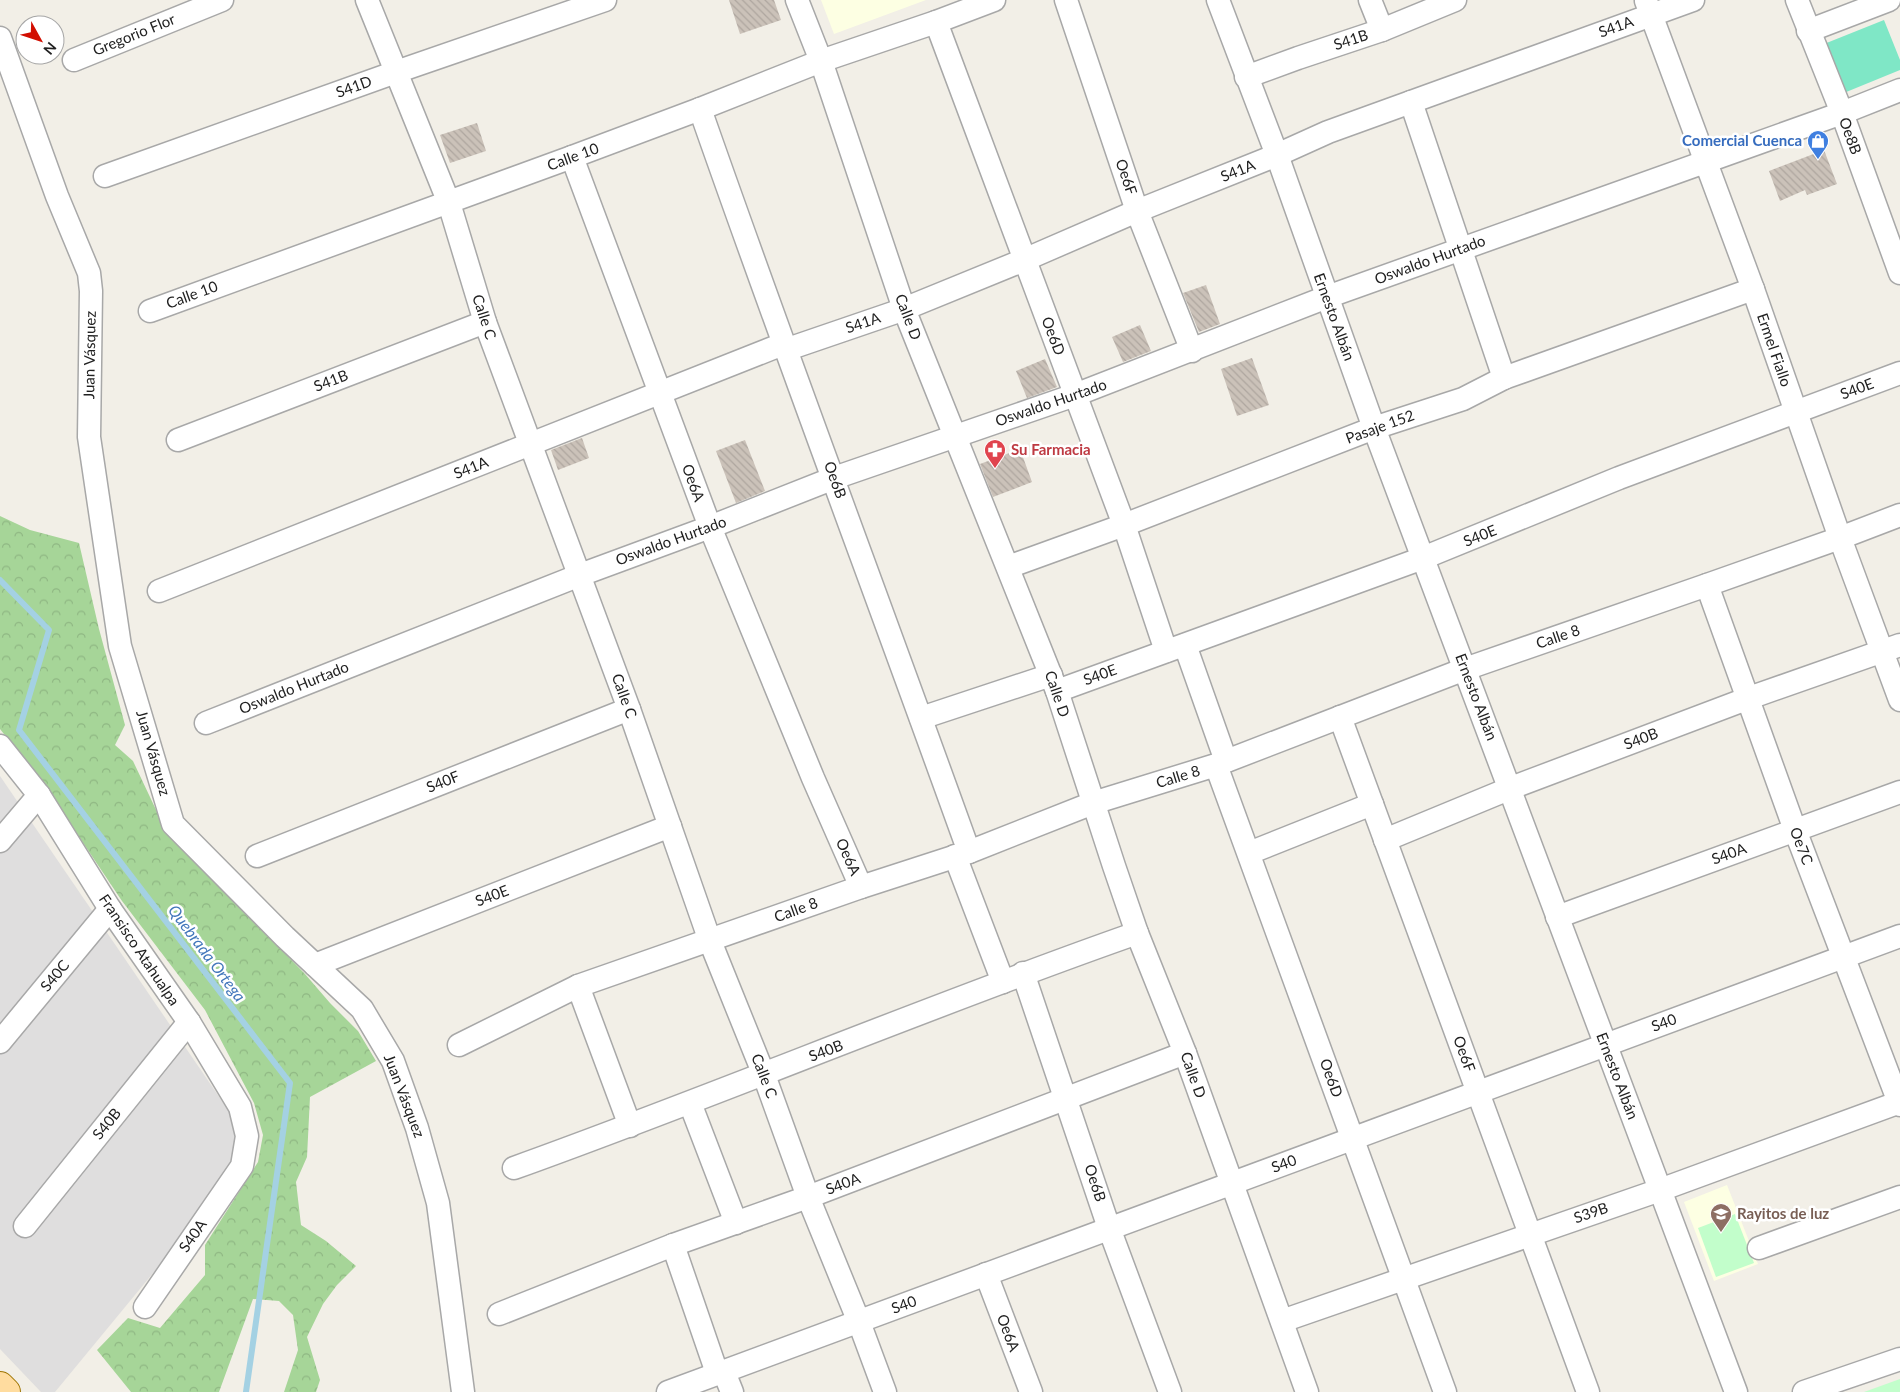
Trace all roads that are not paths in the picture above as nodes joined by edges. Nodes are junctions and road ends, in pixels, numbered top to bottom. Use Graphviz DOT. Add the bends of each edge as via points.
graph roads {
  1 [pos="222,0"];
  2 [pos="367,0"];
  3 [pos="604,0"];
  4 [pos="796,0"];
  5 [pos="994,0"];
  6 [pos="1066,0"];
  7 [pos="1218,0"];
  8 [pos="1370,0"];
  9 [pos="1455,0"];
  10 [pos="1693,0"];
  11 [pos="1797,0"];
  12 [pos="1889,0"];
  13 [pos="1648,7"];
  14 [pos="936,22"];
  15 [pos="1382,30"];
  16 [pos="1808,31"];
  17 [pos="0,38"];
  18 [pos="74,60"];
  19 [pos="821,61"];
  20 [pos="396,72"];
  21 [pos="1246,77"];
  22 [pos="1900,90"];
  23 [pos="1411,102"];
  24 [pos="700,109"];
  25 [pos="1842,113"];
  26 [pos="1277,155"];
  27 [pos="572,157"];
  28 [pos="1706,160"];
  29 [pos="105,176"];
  30 [pos="449,203"];
  31 [pos="1137,211"];
  32 [pos="1460,249"];
  33 [pos="1024,260"];
  34 [pos="1900,273"];
  35 [pos="1753,290"];
  36 [pos="1327,297"];
  37 [pos="904,309"];
  38 [pos="150,311"];
  39 [pos="485,322"];
  40 [pos="784,347"];
  41 [pos="1192,351"];
  42 [pos="1900,373"];
  43 [pos="1504,378"];
  44 [pos="660,392"];
  45 [pos="1075,395"];
  46 [pos="1796,412"];
  47 [pos="1374,428"];
  48 [pos="955,436"];
  49 [pos="178,440"];
  50 [pos="530,444"];
  51 [pos="834,478"];
  52 [pos="1900,514"];
  53 [pos="1124,525"];
  54 [pos="710,527"];
  55 [pos="1840,538"];
  56 [pos="1424,558"];
  57 [pos="1008,567"];
  58 [pos="580,575"];
  59 [pos="1707,585"];
  60 [pos="159,591"];
  61 [pos="1176,648"];
  62 [pos="1891,648"];
  63 [pos="1465,669"];
  64 [pos="1054,683"];
  65 [pos="1749,698"];
  66 [pos="1900,700"];
  67 [pos="629,709"];
  68 [pos="1340,717"];
  69 [pos="921,718"];
  70 [pos="206,723"];
  71 [pos="0,746"];
  72 [pos="1221,763"];
  73 [pos="1511,788"];
  74 [pos="1900,792"];
  75 [pos="39,795"];
  76 [pos="1093,803"];
  77 [pos="1372,804"];
  78 [pos="670,826"];
  79 [pos="1795,830"];
  80 [pos="1385,840"];
  81 [pos="0,841"];
  82 [pos="1249,853"];
  83 [pos="962,854"];
  84 [pos="257,856"];
  85 [pos="861,887"];
  86 [pos="110,909"];
  87 [pos="1558,916"];
  88 [pos="1138,932"];
  89 [pos="1900,936"];
  90 [pos="710,941"];
  91 [pos="1843,957"];
  92 [pos="315,965"];
  93 [pos="1013,978"];
  94 [pos="578,986"];
  95 [pos="189,1022"];
  96 [pos="0,1042"];
  97 [pos="1605,1044"];
  98 [pos="458,1045"];
  99 [pos="1186,1053"];
  100 [pos="764,1075"];
  101 [pos="1478,1091"];
  102 [pos="1067,1098"];
  103 [pos="690,1103"];
  104 [pos="1900,1103"];
  105 [pos="630,1126"];
  106 [pos="1353,1138"];
  107 [pos="242,1166"];
  108 [pos="514,1168"];
  109 [pos="1232,1182"];
  110 [pos="1660,1190"];
  111 [pos="808,1197"];
  112 [pos="1900,1197"];
  113 [pos="736,1223"];
  114 [pos="25,1226"];
  115 [pos="1109,1228"];
  116 [pos="1530,1235"];
  117 [pos="673,1245"];
  118 [pos="1759,1248"];
  119 [pos="986,1274"];
  120 [pos="1404,1278"];
  121 [pos="145,1307"];
  122 [pos="499,1314"];
  123 [pos="1282,1321"];
  124 [pos="859,1322"];
  125 [pos="1900,1359"];
  126 [pos="724,1379"];
  127 [pos="0,1386"];
  128 [pos="6,1392"];
  129 [pos="463,1392"];
  130 [pos="668,1392"];
  131 [pos="884,1392"];
  132 [pos="1031,1392"];
  133 [pos="1170,1392"];
  134 [pos="1307,1392"];
  135 [pos="1445,1392"];
  136 [pos="1588,1392"];
  137 [pos="1736,1392"];
  138 [pos="1804,1392"];
  1 -- 18 [label="street, Gregorio Flor"];
  2 -- 20 [label="street, Calle C"];
  3 -- 20 [label="street, S41D"];
  4 -- 19 [label="street, Calle D"];
  5 -- 14 [label="street, Calle 10"];
  6 -- 31 [label="street, Oe6F"];
  7 -- 21 [label="street, Ernesto Albán"];
  8 -- 15 [label="street"];
  9 -- 15 [label="street, S41B"];
  10 -- 13 [label="street, S41A"];
  11 -- 16 [label="street, Oe8B"];
  12 -- 16 [label="street"];
  13 -- 23 [label="street, S41A"];
  13 -- 28 [label="street, Ermel Fiallo"];
  14 -- 19 [label="street, Calle 10"];
  14 -- 33 [label="street, Oe6D"];
  15 -- 21 [label="street, S41B"];
  16 -- 25 [label="street, Oe8B"];
  17 -- 92 [label="street, Juan Vásquez" via="57,196 89,273 89,437 120,646 173,824"];
  19 -- 24 [label="street, Calle 10"];
  19 -- 37 [label="street, Calle D"];
  20 -- 29 [label="street, S41D"];
  20 -- 30 [label="street, Calle C"];
  21 -- 26 [label="street, Ernesto Albán"];
  22 -- 25 [label="street, Oswaldo Hurtado"];
  23 -- 26 [label="street, S41A" via="1328,132"];
  23 -- 32 [label="street"];
  24 -- 27 [label="street, Calle 10"];
  24 -- 40 [label="street, Oe6B"];
  25 -- 28 [label="street, Oswaldo Hurtado"];
  25 -- 34 [label="street, Oe8B"];
  26 -- 31 [label="street, S41A"];
  26 -- 36 [label="street, Ernesto Albán"];
  27 -- 30 [label="street, Calle 10"];
  27 -- 44 [label="street, Oe6A"];
  28 -- 32 [label="street, Oswaldo Hurtado"];
  28 -- 35 [label="street, Ermel Fiallo"];
  30 -- 38 [label="street, Calle 10"];
  30 -- 39 [label="street, Calle C"];
  31 -- 33 [label="street, S41A"];
  31 -- 41 [label="street, Oe6F"];
  32 -- 36 [label="street, Oswaldo Hurtado"];
  32 -- 43 [label="street"];
  33 -- 37 [label="street, S41A"];
  33 -- 45 [label="street, Oe6D"];
  35 -- 43 [label="street, Pasaje 152"];
  35 -- 46 [label="street, Ermel Fiallo"];
  36 -- 41 [label="street, Oswaldo Hurtado"];
  36 -- 47 [label="street, Ernesto Albán"];
  37 -- 40 [label="street, S41A"];
  37 -- 48 [label="street, Calle D"];
  39 -- 49 [label="street, S41B"];
  39 -- 50 [label="street, Calle C"];
  40 -- 44 [label="street, S41A"];
  40 -- 51 [label="street, Oe6B"];
  41 -- 45 [label="street, Oswaldo Hurtado"];
  42 -- 46 [label="street, S40E"];
  43 -- 47 [label="street, Pasaje 152" via="1463,399"];
  44 -- 50 [label="street, S41A"];
  44 -- 54 [label="street, Oe6A"];
  45 -- 48 [label="street, Oswaldo Hurtado"];
  45 -- 53 [label="street, Oe6D"];
  46 -- 55 [label="street, Ermel Fiallo"];
  46 -- 56 [label="street, S40E" via="1619,478"];
  47 -- 53 [label="street, Pasaje 152"];
  47 -- 56 [label="street, Ernesto Albán"];
  48 -- 51 [label="street, Oswaldo Hurtado"];
  48 -- 57 [label="street, Calle D"];
  50 -- 58 [label="street, Calle C"];
  50 -- 60 [label="street, S41A"];
  51 -- 54 [label="street, Oswaldo Hurtado"];
  51 -- 69 [label="street, Oe6B"];
  52 -- 55 [label="street, Calle 8"];
  53 -- 57 [label="street, Pasaje 152"];
  53 -- 61 [label="street, Oe6D"];
  54 -- 58 [label="street, Oswaldo Hurtado"];
  54 -- 85 [label="street, Oe6A"];
  55 -- 59 [label="street, Calle 8"];
  55 -- 62 [label="street, Ermel Fiallo"];
  56 -- 61 [label="street, S40E"];
  56 -- 63 [label="street, Ernesto Albán"];
  57 -- 64 [label="street, Calle D"];
  58 -- 67 [label="street, Calle C"];
  58 -- 70 [label="street, Oswaldo Hurtado"];
  59 -- 63 [label="street, Calle 8"];
  59 -- 65 [label="street, Oe7C"];
  61 -- 64 [label="street, S40E"];
  61 -- 72 [label="street, Oe6D"];
  62 -- 65 [label="street, S40B"];
  62 -- 66 [label="street, Ermel Fiallo"];
  63 -- 68 [label="street, Calle 8"];
  63 -- 73 [label="street, Ernesto Albán"];
  64 -- 69 [label="street, S40E"];
  64 -- 76 [label="street, Calle D"];
  65 -- 73 [label="street, S40B"];
  65 -- 79 [label="street, Oe7C"];
  67 -- 78 [label="street, Calle C"];
  67 -- 84 [label="street, S40F"];
  68 -- 72 [label="street, Calle 8"];
  68 -- 77 [label="street, Oe6F"];
  69 -- 83 [label="street, Oe6B"];
  71 -- 75 [label="street, Fransisco Atahualpa"];
  72 -- 76 [label="street, Calle 8"];
  72 -- 82 [label="street, Oe6D"];
  73 -- 80 [label="street, S40B"];
  73 -- 87 [label="street, Ernesto Albán"];
  74 -- 79 [label="street, S40A"];
  75 -- 81 [label="street"];
  75 -- 86 [label="street, Fransisco Atahualpa"];
  76 -- 83 [label="street, Calle 8"];
  76 -- 88 [label="street, Calle D"];
  77 -- 80 [label="street, Oe6F"];
  77 -- 82 [label="street"];
  78 -- 90 [label="street, Calle C"];
  78 -- 92 [label="street, S40E"];
  79 -- 87 [label="street, S40A"];
  79 -- 91 [label="street, Oe7C"];
  80 -- 101 [label="street, Oe6F"];
  82 -- 106 [label="street, Oe6D"];
  83 -- 85 [label="street, Calle 8"];
  83 -- 93 [label="street, Oe6B"];
  85 -- 90 [label="street, Calle 8"];
  86 -- 95 [label="street, Fransisco Atahualpa"];
  86 -- 96 [label="street, S40C"];
  87 -- 97 [label="street, Ernesto Albán"];
  88 -- 93 [label="street, S40B"];
  88 -- 99 [label="street, Calle D"];
  89 -- 91 [label="street, S40"];
  90 -- 94 [label="street, Calle 8"];
  90 -- 100 [label="street, Calle C"];
  91 -- 97 [label="street, S40"];
  91 -- 104 [label="street, Oe7C"];
  92 -- 129 [label="street, Juan Vásquez" via="362,1009 393,1062 417,1128 438,1204"];
  93 -- 100 [label="street, S40B"];
  93 -- 102 [label="street, Oe6B"];
  94 -- 98 [label="street, Calle 8"];
  94 -- 105 [label="street"];
  95 -- 107 [label="street, Fransisco Atahualpa" via="240,1107 247,1136"];
  95 -- 114 [label="street, S40B"];
  97 -- 101 [label="street, S40"];
  97 -- 110 [label="street, Ernesto Albán"];
  99 -- 102 [label="street, S40A"];
  99 -- 109 [label="street, Calle D"];
  100 -- 103 [label="street, S40B"];
  100 -- 111 [label="street, Calle C"];
  101 -- 106 [label="street, S40"];
  101 -- 116 [label="street, Oe6F"];
  102 -- 111 [label="street, S40A"];
  102 -- 115 [label="street, Oe6B"];
  103 -- 105 [label="street, S40B"];
  103 -- 113 [label="street"];
  104 -- 110 [label="street, S39B"];
  105 -- 108 [label="street, S40B"];
  106 -- 109 [label="street, S40"];
  106 -- 120 [label="street, Oe6D"];
  107 -- 121 [label="street, S40A"];
  109 -- 115 [label="street, S40"];
  109 -- 123 [label="street, Calle D"];
  110 -- 116 [label="street, S39B"];
  110 -- 137 [label="street, Ernesto Albán"];
  111 -- 113 [label="street, S40A"];
  111 -- 124 [label="street, Calle C"];
  112 -- 118 [label="street"];
  113 -- 117 [label="street, S40A"];
  115 -- 119 [label="street, S40"];
  115 -- 133 [label="street, Oe6B"];
  116 -- 120 [label="street, S39B"];
  116 -- 136 [label="street, Oe6F"];
  117 -- 122 [label="street, S40A"];
  117 -- 126 [label="street"];
  119 -- 124 [label="street, S40"];
  119 -- 132 [label="street, Oe6A"];
  120 -- 123 [label="street, S39B"];
  120 -- 135 [label="street, Oe6D"];
  123 -- 134 [label="street, Calle D"];
  124 -- 126 [label="street, S40"];
  124 -- 131 [label="street, Calle C"];
  125 -- 138 [label="street"];
  126 -- 130 [label="street, S40"];
  127 -- 128 [label="main road"];
}
